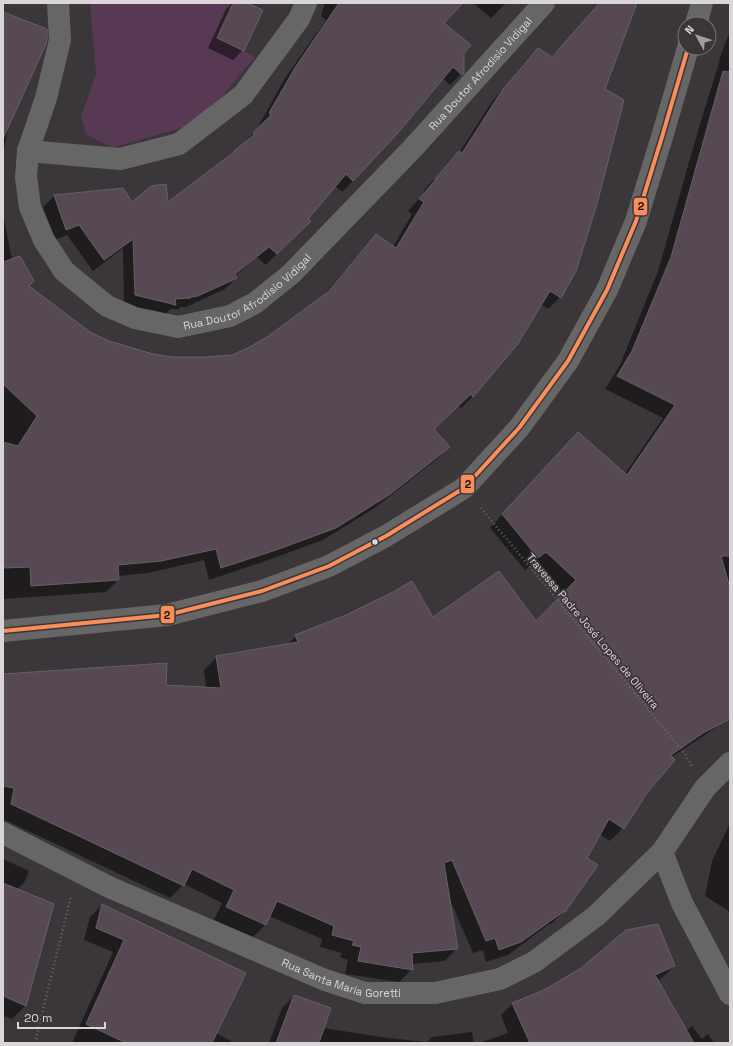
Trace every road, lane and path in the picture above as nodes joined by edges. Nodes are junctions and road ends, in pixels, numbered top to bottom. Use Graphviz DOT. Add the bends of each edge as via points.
graph roads {
  1 [pos="58,3"];
  2 [pos="306,3"];
  3 [pos="544,3"];
  4 [pos="702,3"];
  5 [pos="698,16"];
  6 [pos="686,56"];
  7 [pos="28,151"];
  8 [pos="464,488"];
  9 [pos="3,631"];
  10 [pos="730,763"];
  11 [pos="705,788"];
  12 [pos="3,833"];
  13 [pos="662,852"];
  14 [pos="77,870"];
  15 [pos="730,994"];
  16 [pos="35,1043"];
  1 -- 7 [label="street, Rua Doutor Afrodisio Vidigal" via="60,40 46,98"];
  2 -- 7 [label="street" via="298,19 243,95 179,144 120,159"];
  3 -- 7 [label="street, Rua Doutor Afrodisio Vidigal" via="412,149 291,274 255,303 230,316 178,327 135,318 107,306 70,276 44,240 30,207 26,177"];
  4 -- 5 [label="street"];
  6 -- 8 [label="street" via="636,221 606,290 564,367 519,428"];
  8 -- 9 [label="street" via="386,536 329,566 262,591 167,615"];
  8 -- 11 [label="path, Travessa Padre José Lopes de Oliveira" via="685,754"];
  10 -- 11 [label="street, Rua Santa Maria Goretti"];
  11 -- 13 [label="street, Rua Santa Maria Goretti"];
  12 -- 14 [label="street, Rua Santa Maria Goretti"];
  13 -- 14 [label="street, Rua Santa Maria Goretti" via="596,916 534,962 500,979 435,993 366,992 325,980 109,887"];
  13 -- 15 [label="street" via="682,903"];
  14 -- 16 [label="path"];
}
